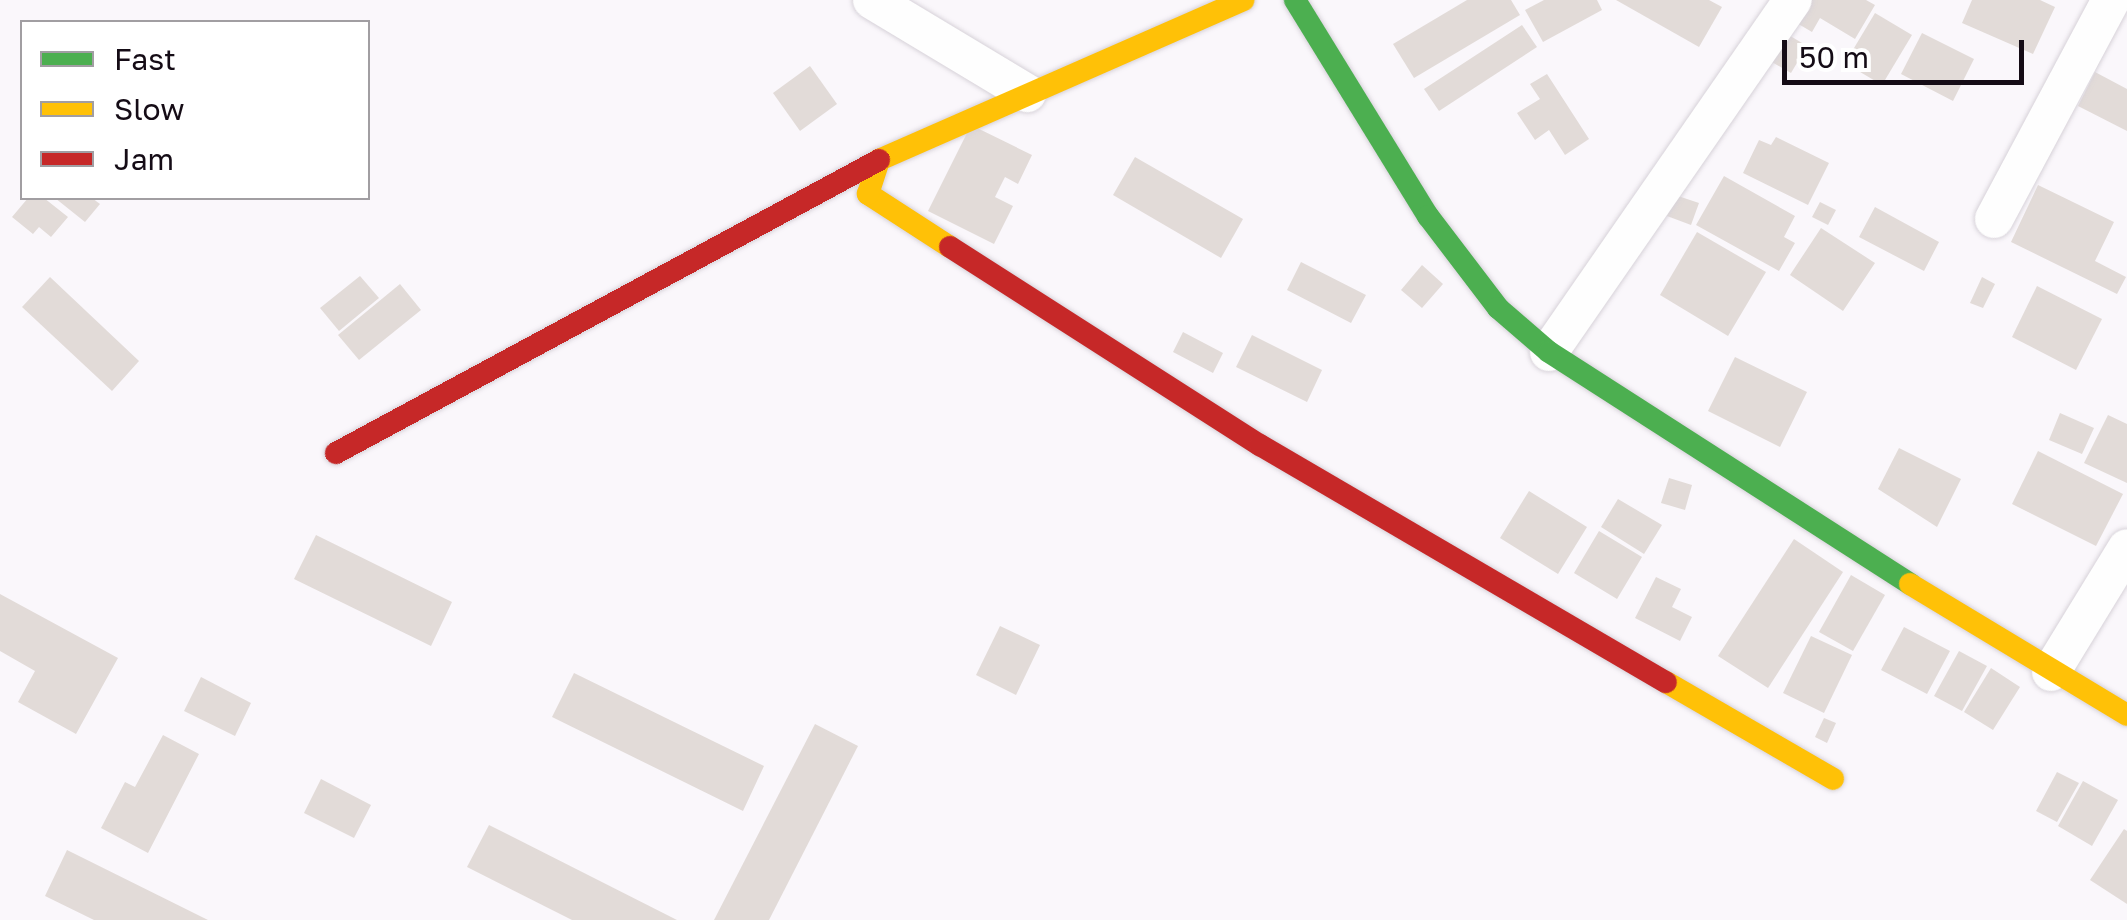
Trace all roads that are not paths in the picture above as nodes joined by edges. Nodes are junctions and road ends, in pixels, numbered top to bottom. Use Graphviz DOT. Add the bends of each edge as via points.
graph roads {
  1 [pos="872,0"];
  2 [pos="1243,0"];
  3 [pos="1295,0"];
  4 [pos="1793,0"];
  5 [pos="2111,0"];
  6 [pos="1027,93"];
  7 [pos="878,160"];
  8 [pos="1994,219"];
  9 [pos="1549,352"];
  10 [pos="336,453"];
  11 [pos="2127,548"];
  12 [pos="2051,672"];
  13 [pos="2127,715"];
  14 [pos="1832,779"];
  1 -- 6 [label="street"];
  2 -- 6 [label="street"];
  3 -- 9 [label="street" via="1428,216 1498,308"];
  4 -- 9 [label="street"];
  5 -- 8 [label="street"];
  6 -- 7 [label="street"];
  7 -- 10 [label="street"];
  7 -- 14 [label="street" via="868,183 880,206 1260,445"];
  9 -- 12 [label="street"];
  11 -- 12 [label="street"];
  12 -- 13 [label="street"];
}
